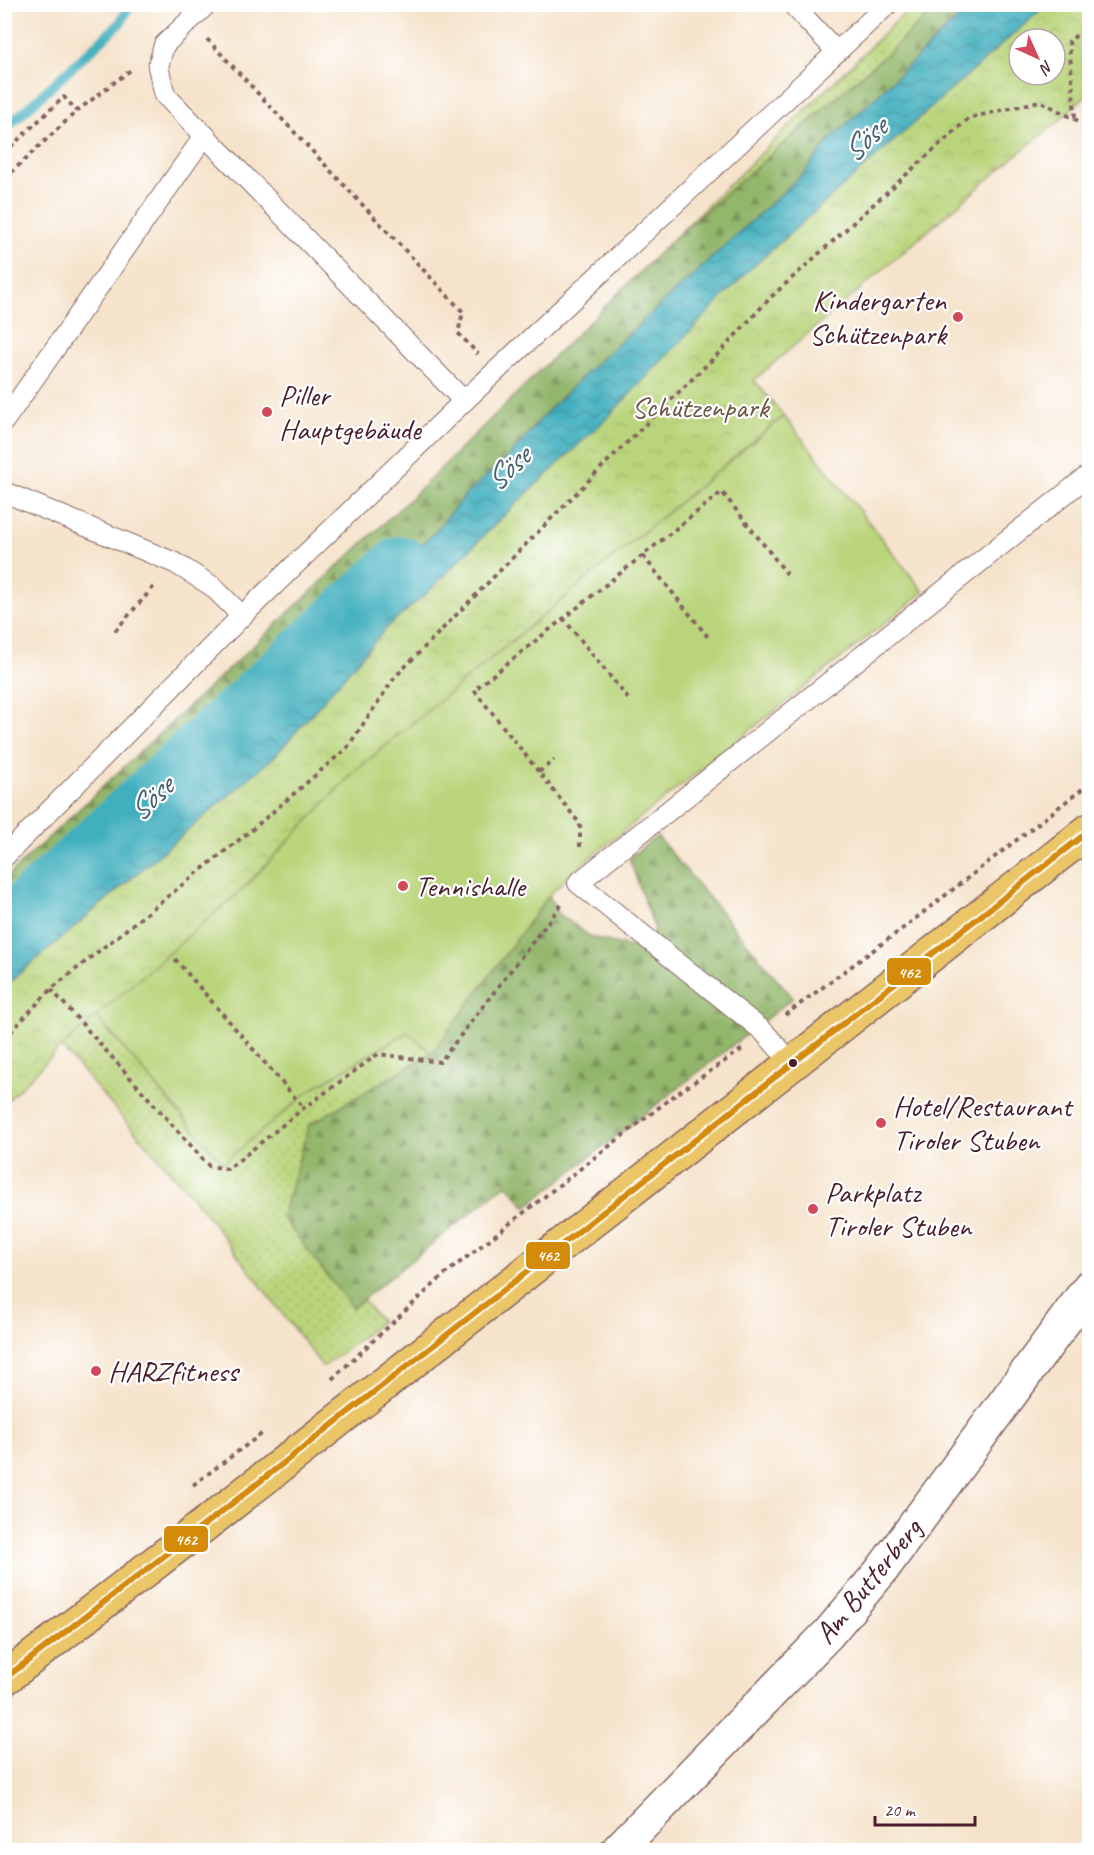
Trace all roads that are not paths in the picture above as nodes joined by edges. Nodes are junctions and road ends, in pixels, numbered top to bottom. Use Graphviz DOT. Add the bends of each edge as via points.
graph roads {
  1 [pos="207,4"];
  2 [pos="792,4"];
  3 [pos="888,4"];
  4 [pos="837,52"];
  5 [pos="205,135"];
  6 [pos="464,401"];
  7 [pos="4,421"];
  8 [pos="1089,474"];
  9 [pos="4,492"];
  10 [pos="242,616"];
  11 [pos="1089,830"];
  12 [pos="4,857"];
  13 [pos="792,1063"];
  14 [pos="1089,1286"];
  15 [pos="4,1679"];
  16 [pos="618,1851"];
  1 -- 5 [label="lane" via="164,45 158,67 165,95"];
  2 -- 4 [label="lane"];
  3 -- 4 [label="lane"];
  4 -- 6 [label="lane"];
  5 -- 6 [label="lane"];
  5 -- 7 [label="lane"];
  6 -- 10 [label="lane"];
  8 -- 13 [label="lane" via="578,883 763,1031"];
  9 -- 10 [label="lane" via="175,563 212,586"];
  10 -- 12 [label="lane"];
  11 -- 13 [label="main road"];
  13 -- 15 [label="main road"];
  14 -- 16 [label="street, Am Butterberg" via="881,1571 829,1633"];
}
